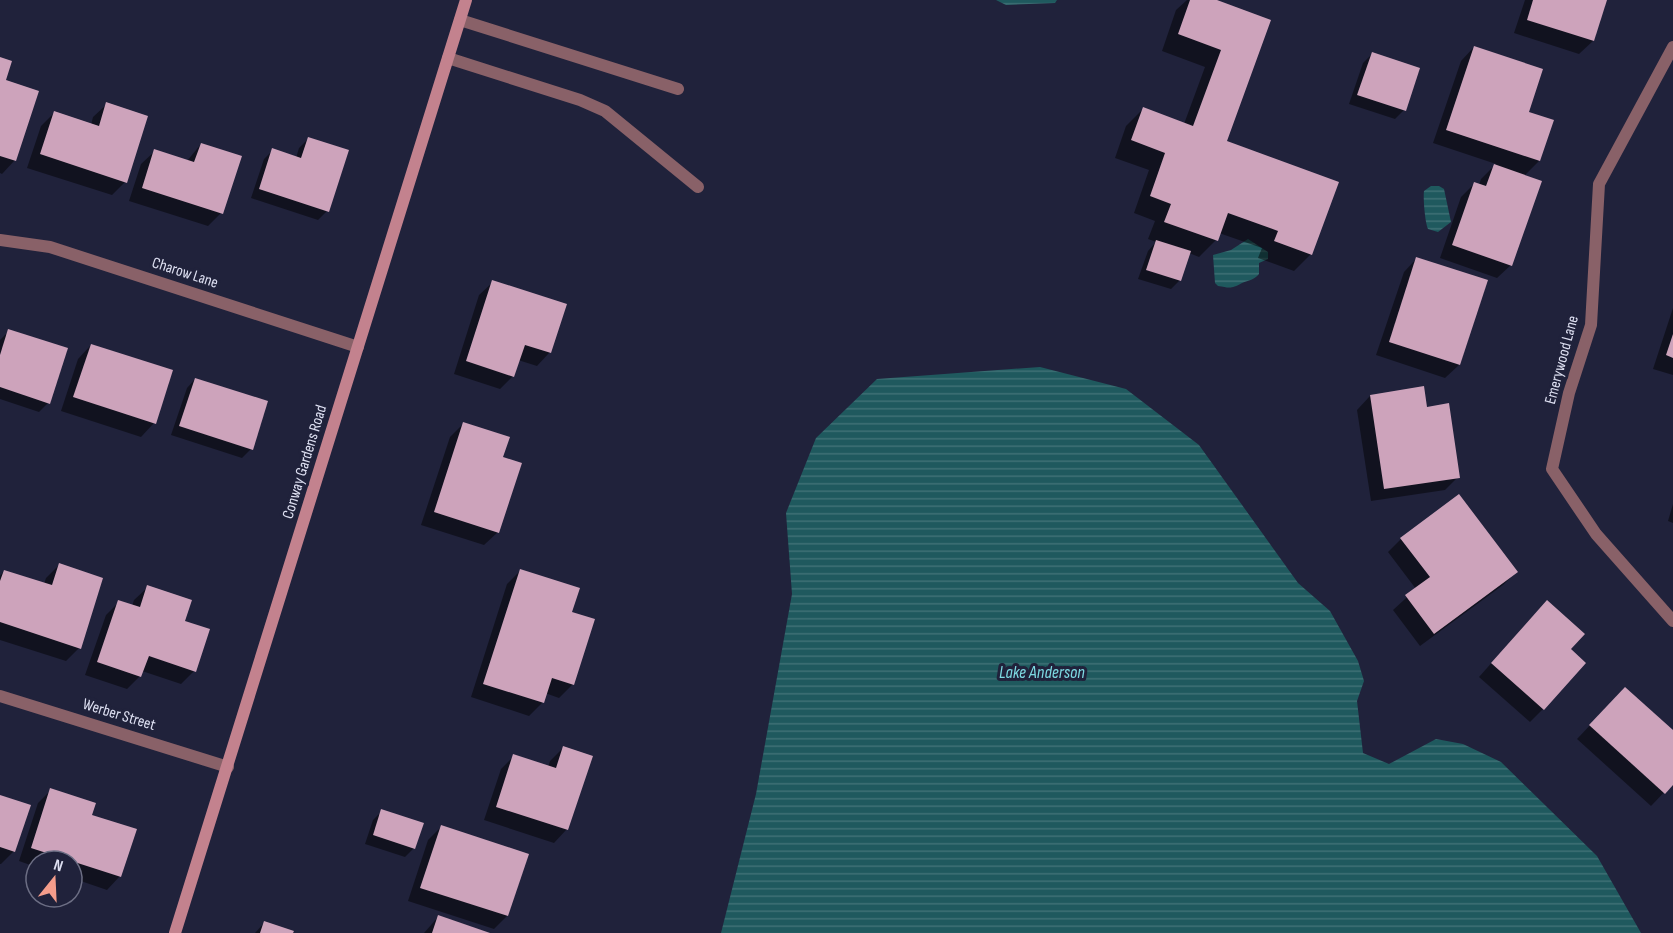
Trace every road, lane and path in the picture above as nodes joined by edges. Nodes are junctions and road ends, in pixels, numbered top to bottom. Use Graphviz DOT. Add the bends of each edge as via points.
graph roads {
  1 [pos="466,0"];
  2 [pos="460,20"];
  3 [pos="1673,47"];
  4 [pos="448,58"];
  5 [pos="678,89"];
  6 [pos="698,187"];
  7 [pos="0,240"];
  8 [pos="358,347"];
  9 [pos="1673,621"];
  10 [pos="0,696"];
  11 [pos="228,767"];
  12 [pos="175,933"];
  1 -- 2 [label="street, Conway Gardens Road"];
  2 -- 4 [label="street, Conway Gardens Road"];
  2 -- 5 [label="street"];
  3 -- 9 [label="street, Emerywood Lane" via="1599,184 1591,325 1569,393 1552,469 1596,534"];
  4 -- 6 [label="street" via="605,111"];
  4 -- 8 [label="street, Conway Gardens Road"];
  7 -- 8 [label="street, Charow Lane" via="50,247"];
  8 -- 11 [label="street, Conway Gardens Road"];
  10 -- 11 [label="street, Werber Street"];
  11 -- 12 [label="street, Conway Gardens Road"];
}
